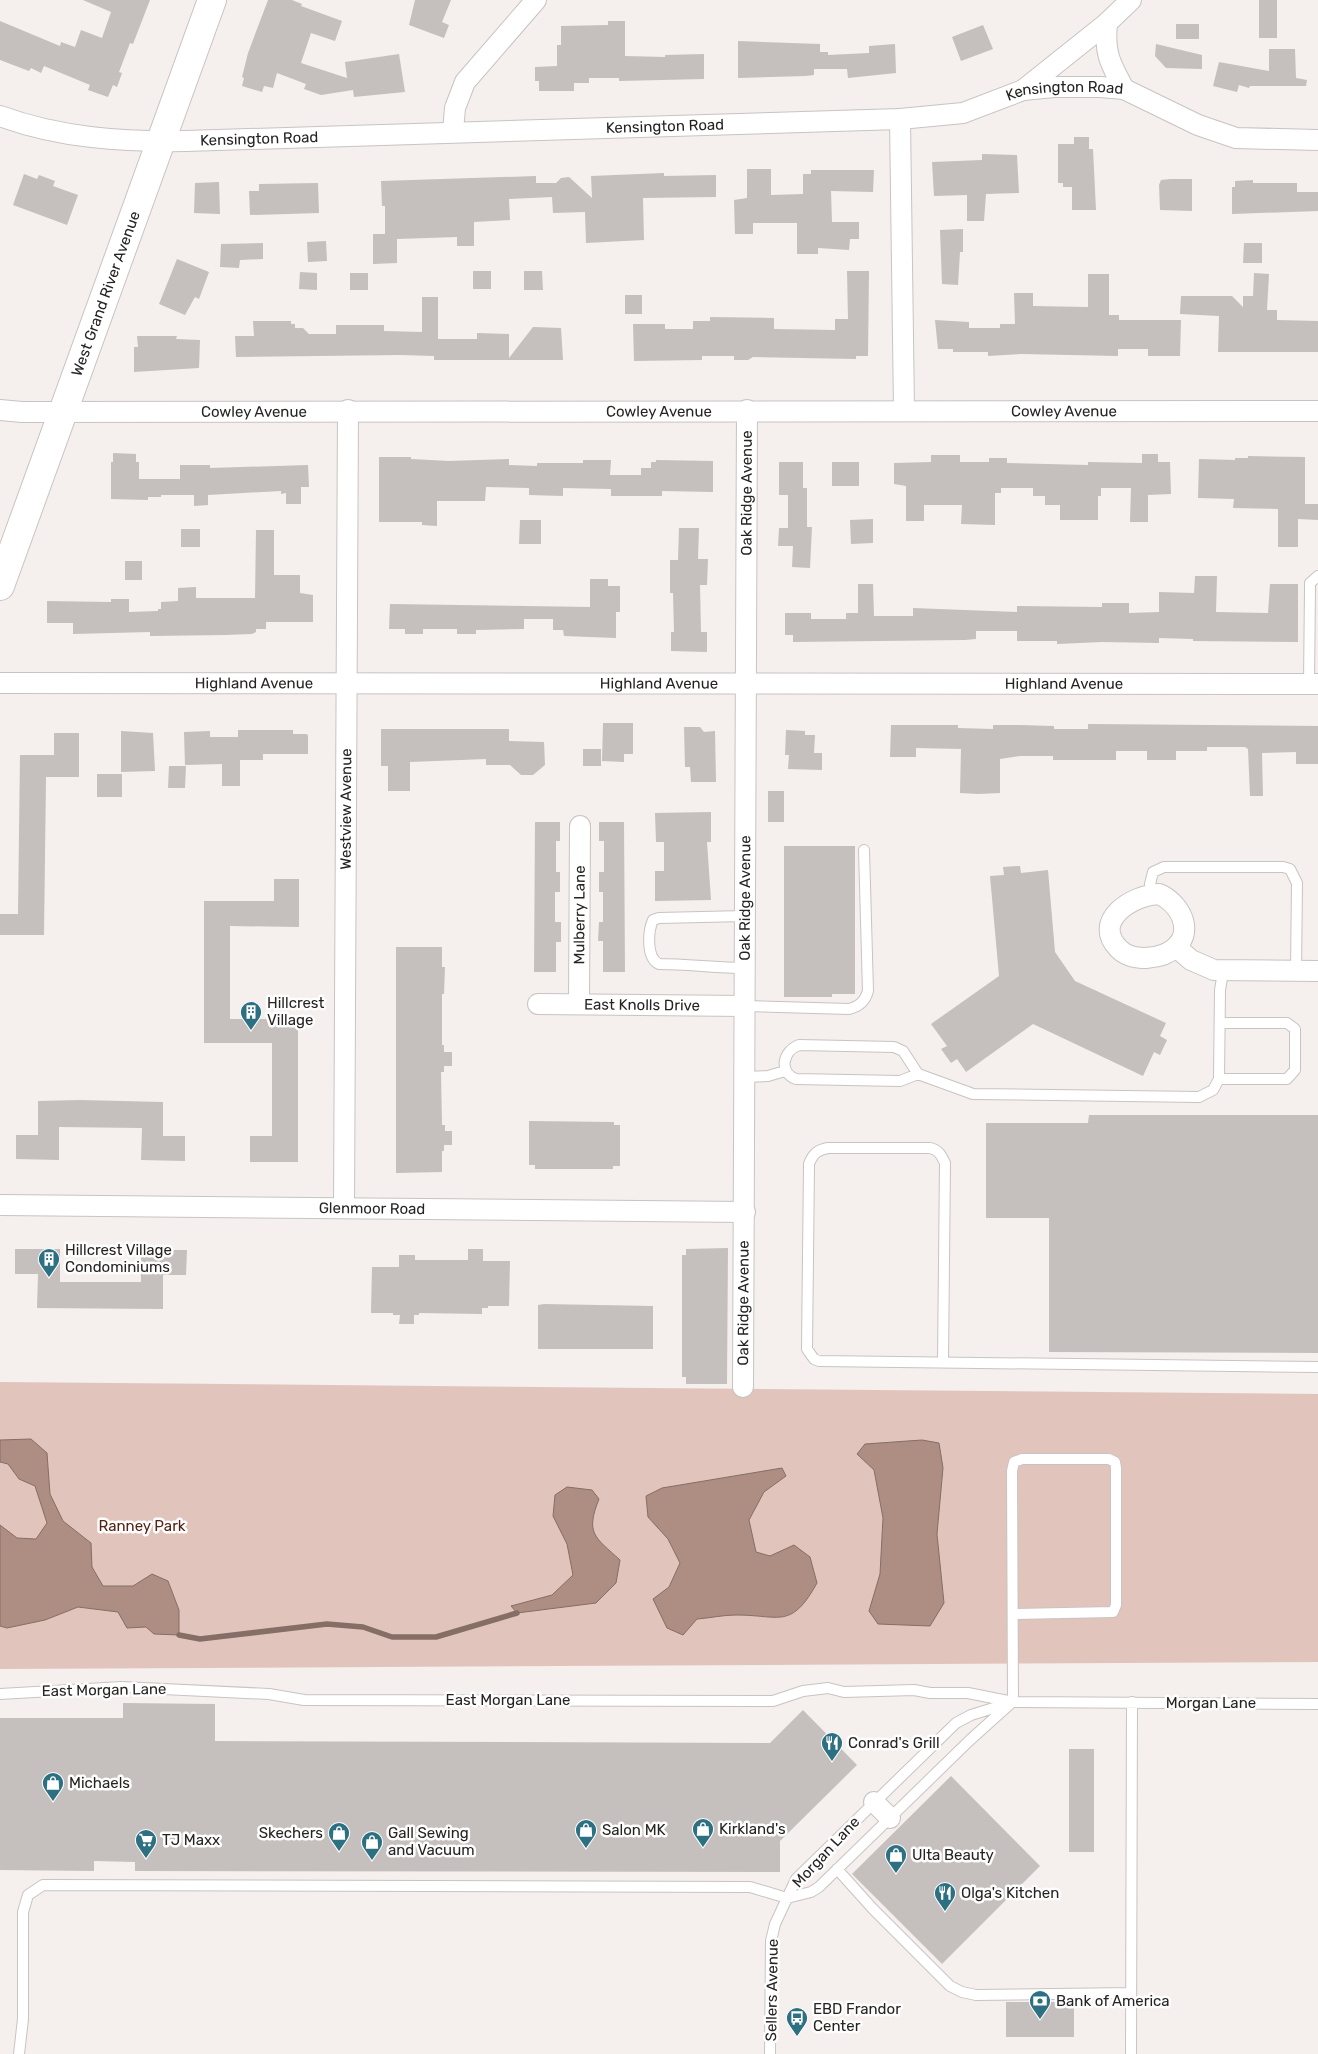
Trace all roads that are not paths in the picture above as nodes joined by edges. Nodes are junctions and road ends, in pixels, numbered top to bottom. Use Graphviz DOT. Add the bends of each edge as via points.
graph roads {
  1 [pos="212,0"];
  2 [pos="536,0"];
  3 [pos="1131,0"];
  4 [pos="1106,23"];
  5 [pos="1023,90"];
  6 [pos="1124,90"];
  7 [pos="0,116"];
  8 [pos="900,119"];
  9 [pos="453,131"];
  10 [pos="1318,140"];
  11 [pos="161,141"];
  12 [pos="0,410"];
  13 [pos="64,410"];
  14 [pos="348,410"];
  15 [pos="748,410"];
  16 [pos="904,410"];
  17 [pos="1318,411"];
  18 [pos="1318,576"];
  19 [pos="0,586"];
  20 [pos="0,683"];
  21 [pos="347,684"];
  22 [pos="746,684"];
  23 [pos="1313,684"];
  24 [pos="580,826"];
  25 [pos="864,850"];
  26 [pos="1159,894"];
  27 [pos="745,916"];
  28 [pos="1176,947"];
  29 [pos="745,968"];
  30 [pos="1296,971"];
  31 [pos="1318,971"];
  32 [pos="1223,972"];
  33 [pos="538,1004"];
  34 [pos="579,1004"];
  35 [pos="745,1006"];
  36 [pos="1220,1023"];
  37 [pos="785,1071"];
  38 [pos="918,1074"];
  39 [pos="745,1077"];
  40 [pos="1220,1079"];
  41 [pos="0,1205"];
  42 [pos="344,1208"];
  43 [pos="745,1212"];
  44 [pos="943,1361"];
  45 [pos="1318,1367"];
  46 [pos="744,1387"];
  47 [pos="1013,1614"];
  48 [pos="0,1694"];
  49 [pos="1013,1702"];
  50 [pos="1132,1702"];
  51 [pos="1318,1704"];
  52 [pos="874,1802"];
  53 [pos="890,1818"];
  54 [pos="837,1869"];
  55 [pos="787,1898"];
  56 [pos="1131,1993"];
  57 [pos="19,2054"];
  58 [pos="770,2054"];
  59 [pos="1131,2054"];
  1 -- 11 [label="main road, West Grand River Avenue"];
  2 -- 9 [label="street" via="465,82 456,108"];
  3 -- 4 [label="street"];
  4 -- 5 [label="street"];
  4 -- 6 [label="street" via="1105,45"];
  5 -- 6 [label="street, Kensington Road" via="1077,87"];
  5 -- 8 [label="street, Kensington Road" via="964,113"];
  6 -- 10 [label="street, Kensington Road" via="1223,134 1250,140"];
  7 -- 11 [label="street, Kensington Road" via="28,126 78,135 133,142"];
  8 -- 9 [label="street, Kensington Road"];
  8 -- 16 [label="street"];
  9 -- 11 [label="street, Kensington Road"];
  11 -- 13 [label="main road, West Grand River Avenue"];
  12 -- 13 [label="street, Cowley Avenue"];
  13 -- 14 [label="street, Cowley Avenue"];
  13 -- 19 [label="main road, West Grand River Avenue"];
  14 -- 15 [label="street, Cowley Avenue"];
  14 -- 21 [label="street, Westview Avenue"];
  15 -- 16 [label="street, Cowley Avenue"];
  15 -- 22 [label="street, Oak Ridge Avenue"];
  16 -- 17 [label="street, Cowley Avenue"];
  18 -- 23 [label="lane" via="1310,583"];
  20 -- 21 [label="street, Highland Avenue"];
  21 -- 22 [label="street, Highland Avenue"];
  21 -- 42 [label="street, Westview Avenue"];
  22 -- 23 [label="street, Highland Avenue"];
  22 -- 27 [label="street, Oak Ridge Avenue"];
  24 -- 34 [label="street, Mulberry Lane"];
  25 -- 35 [label="lane" via="868,991 865,1000 849,1009"];
  26 -- 28 [label="street" via="1173,903 1183,918 1182,938"];
  26 -- 28 [label="street" via="1142,897 1115,913 1111,923 1114,942 1120,950 1137,958 1156,956"];
  26 -- 30 [label="lane" via="1153,891 1151,878 1153,872 1164,867 1290,869 1297,883"];
  27 -- 29 [label="street, Oak Ridge Avenue"];
  27 -- 29 [label="lane" via="659,918 651,926 651,956 659,964"];
  28 -- 32 [label="street" via="1206,968"];
  29 -- 35 [label="street, Oak Ridge Avenue"];
  30 -- 31 [label="street"];
  30 -- 32 [label="street"];
  32 -- 36 [label="lane"];
  33 -- 34 [label="street, East Knolls Drive"];
  34 -- 35 [label="street, East Knolls Drive"];
  35 -- 39 [label="street, Oak Ridge Avenue"];
  36 -- 40 [label="lane"];
  36 -- 40 [label="lane" via="1287,1023 1295,1030 1295,1070 1287,1079"];
  37 -- 38 [label="lane" via="796,1079 900,1081"];
  37 -- 38 [label="lane" via="785,1057 793,1047 818,1045 899,1048"];
  37 -- 39 [label="lane"];
  38 -- 40 [label="lane" via="973,1094 1018,1096 1192,1098 1208,1094"];
  39 -- 43 [label="street, Oak Ridge Avenue"];
  41 -- 42 [label="street, Glenmoor Road"];
  42 -- 43 [label="street, Glenmoor Road"];
  43 -- 46 [label="street, Oak Ridge Avenue"];
  44 -- 44 [label="lane" via="819,1361 809,1355 809,1164 818,1150 930,1148 942,1155 945,1163"];
  44 -- 45 [label="lane"];
  47 -- 47 [label="lane" via="1014,1462 1022,1459 1109,1459 1115,1462 1116,1605 1113,1612"];
  47 -- 49 [label="lane"];
  48 -- 49 [label="lane, East Morgan Lane" via="122,1687 275,1695 304,1700 773,1701 803,1691 828,1688 844,1692 914,1690 968,1693"];
  49 -- 50 [label="lane, Morgan Lane"];
  49 -- 52 [label="lane, Morgan Lane" via="956,1723"];
  49 -- 53 [label="lane, Morgan Lane"];
  50 -- 51 [label="lane, Morgan Lane"];
  50 -- 56 [label="lane"];
  52 -- 53 [label="street"];
  52 -- 55 [label="lane, Morgan Lane" via="801,1874"];
  53 -- 54 [label="lane, Morgan Lane"];
  54 -- 55 [label="lane, Morgan Lane" via="811,1892"];
  54 -- 56 [label="lane" via="950,1986 962,1992 976,1995"];
  55 -- 57 [label="lane" via="750,1887 43,1885 28,1895 22,1912"];
  55 -- 58 [label="lane, Sellers Avenue" via="771,1941"];
  56 -- 59 [label="lane"];
}
